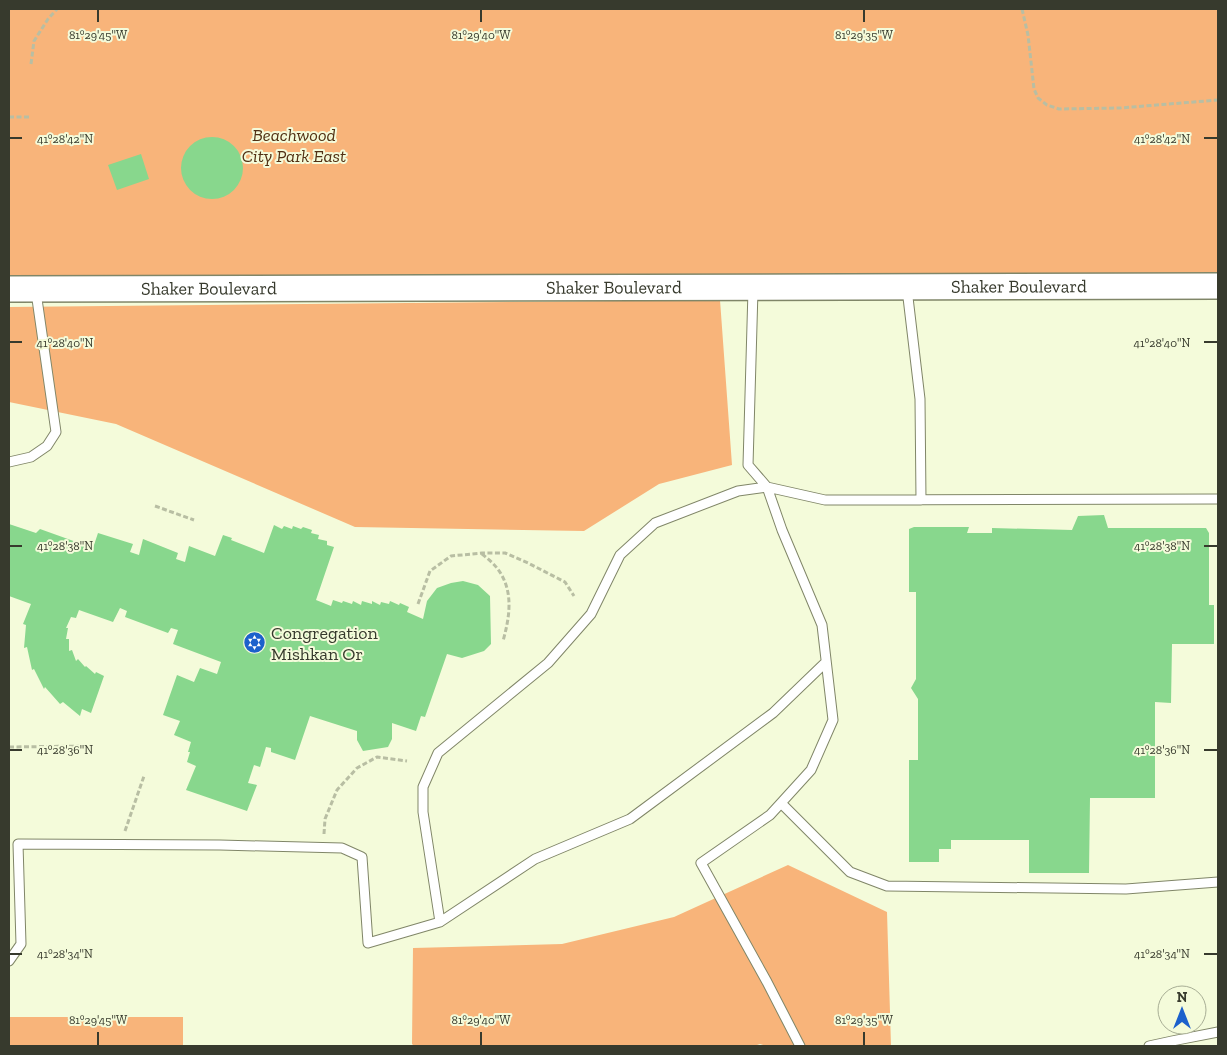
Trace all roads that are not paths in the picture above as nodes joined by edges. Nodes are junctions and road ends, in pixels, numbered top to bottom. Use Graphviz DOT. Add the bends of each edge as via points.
graph roads {
  1 [pos="907,286"];
  2 [pos="1218,286"];
  3 [pos="753,287"];
  4 [pos="9,289"];
  5 [pos="36,289"];
  6 [pos="9,462"];
  7 [pos="766,487"];
  8 [pos="1218,499"];
  9 [pos="921,500"];
  10 [pos="826,662"];
  11 [pos="781,803"];
  12 [pos="1218,882"];
  13 [pos="440,922"];
  14 [pos="9,961"];
  15 [pos="1218,1032"];
  16 [pos="800,1046"];
  17 [pos="1149,1046"];
  1 -- 2 [label="main road, Shaker Boulevard"];
  1 -- 3 [label="main road, Shaker Boulevard"];
  1 -- 9 [label="lane" via="920,399"];
  3 -- 5 [label="main road, Shaker Boulevard"];
  3 -- 7 [label="lane" via="748,465"];
  4 -- 5 [label="main road, Shaker Boulevard"];
  5 -- 6 [label="lane" via="56,432 47,446 31,457"];
  7 -- 9 [label="lane" via="825,500"];
  7 -- 10 [label="lane" via="822,625"];
  7 -- 13 [label="lane" via="738,491 654,523 620,555 591,614 548,663 438,753 423,787 423,812"];
  8 -- 9 [label="lane"];
  10 -- 11 [label="lane" via="833,720 812,770"];
  10 -- 13 [label="lane" via="773,713 630,819 534,859"];
  11 -- 12 [label="lane" via="850,872 886,886 1126,889"];
  11 -- 16 [label="lane" via="770,815 701,863"];
  13 -- 14 [label="lane" via="368,943 362,857 342,848 18,844 21,944"];
  15 -- 17 [label="lane"];
}
